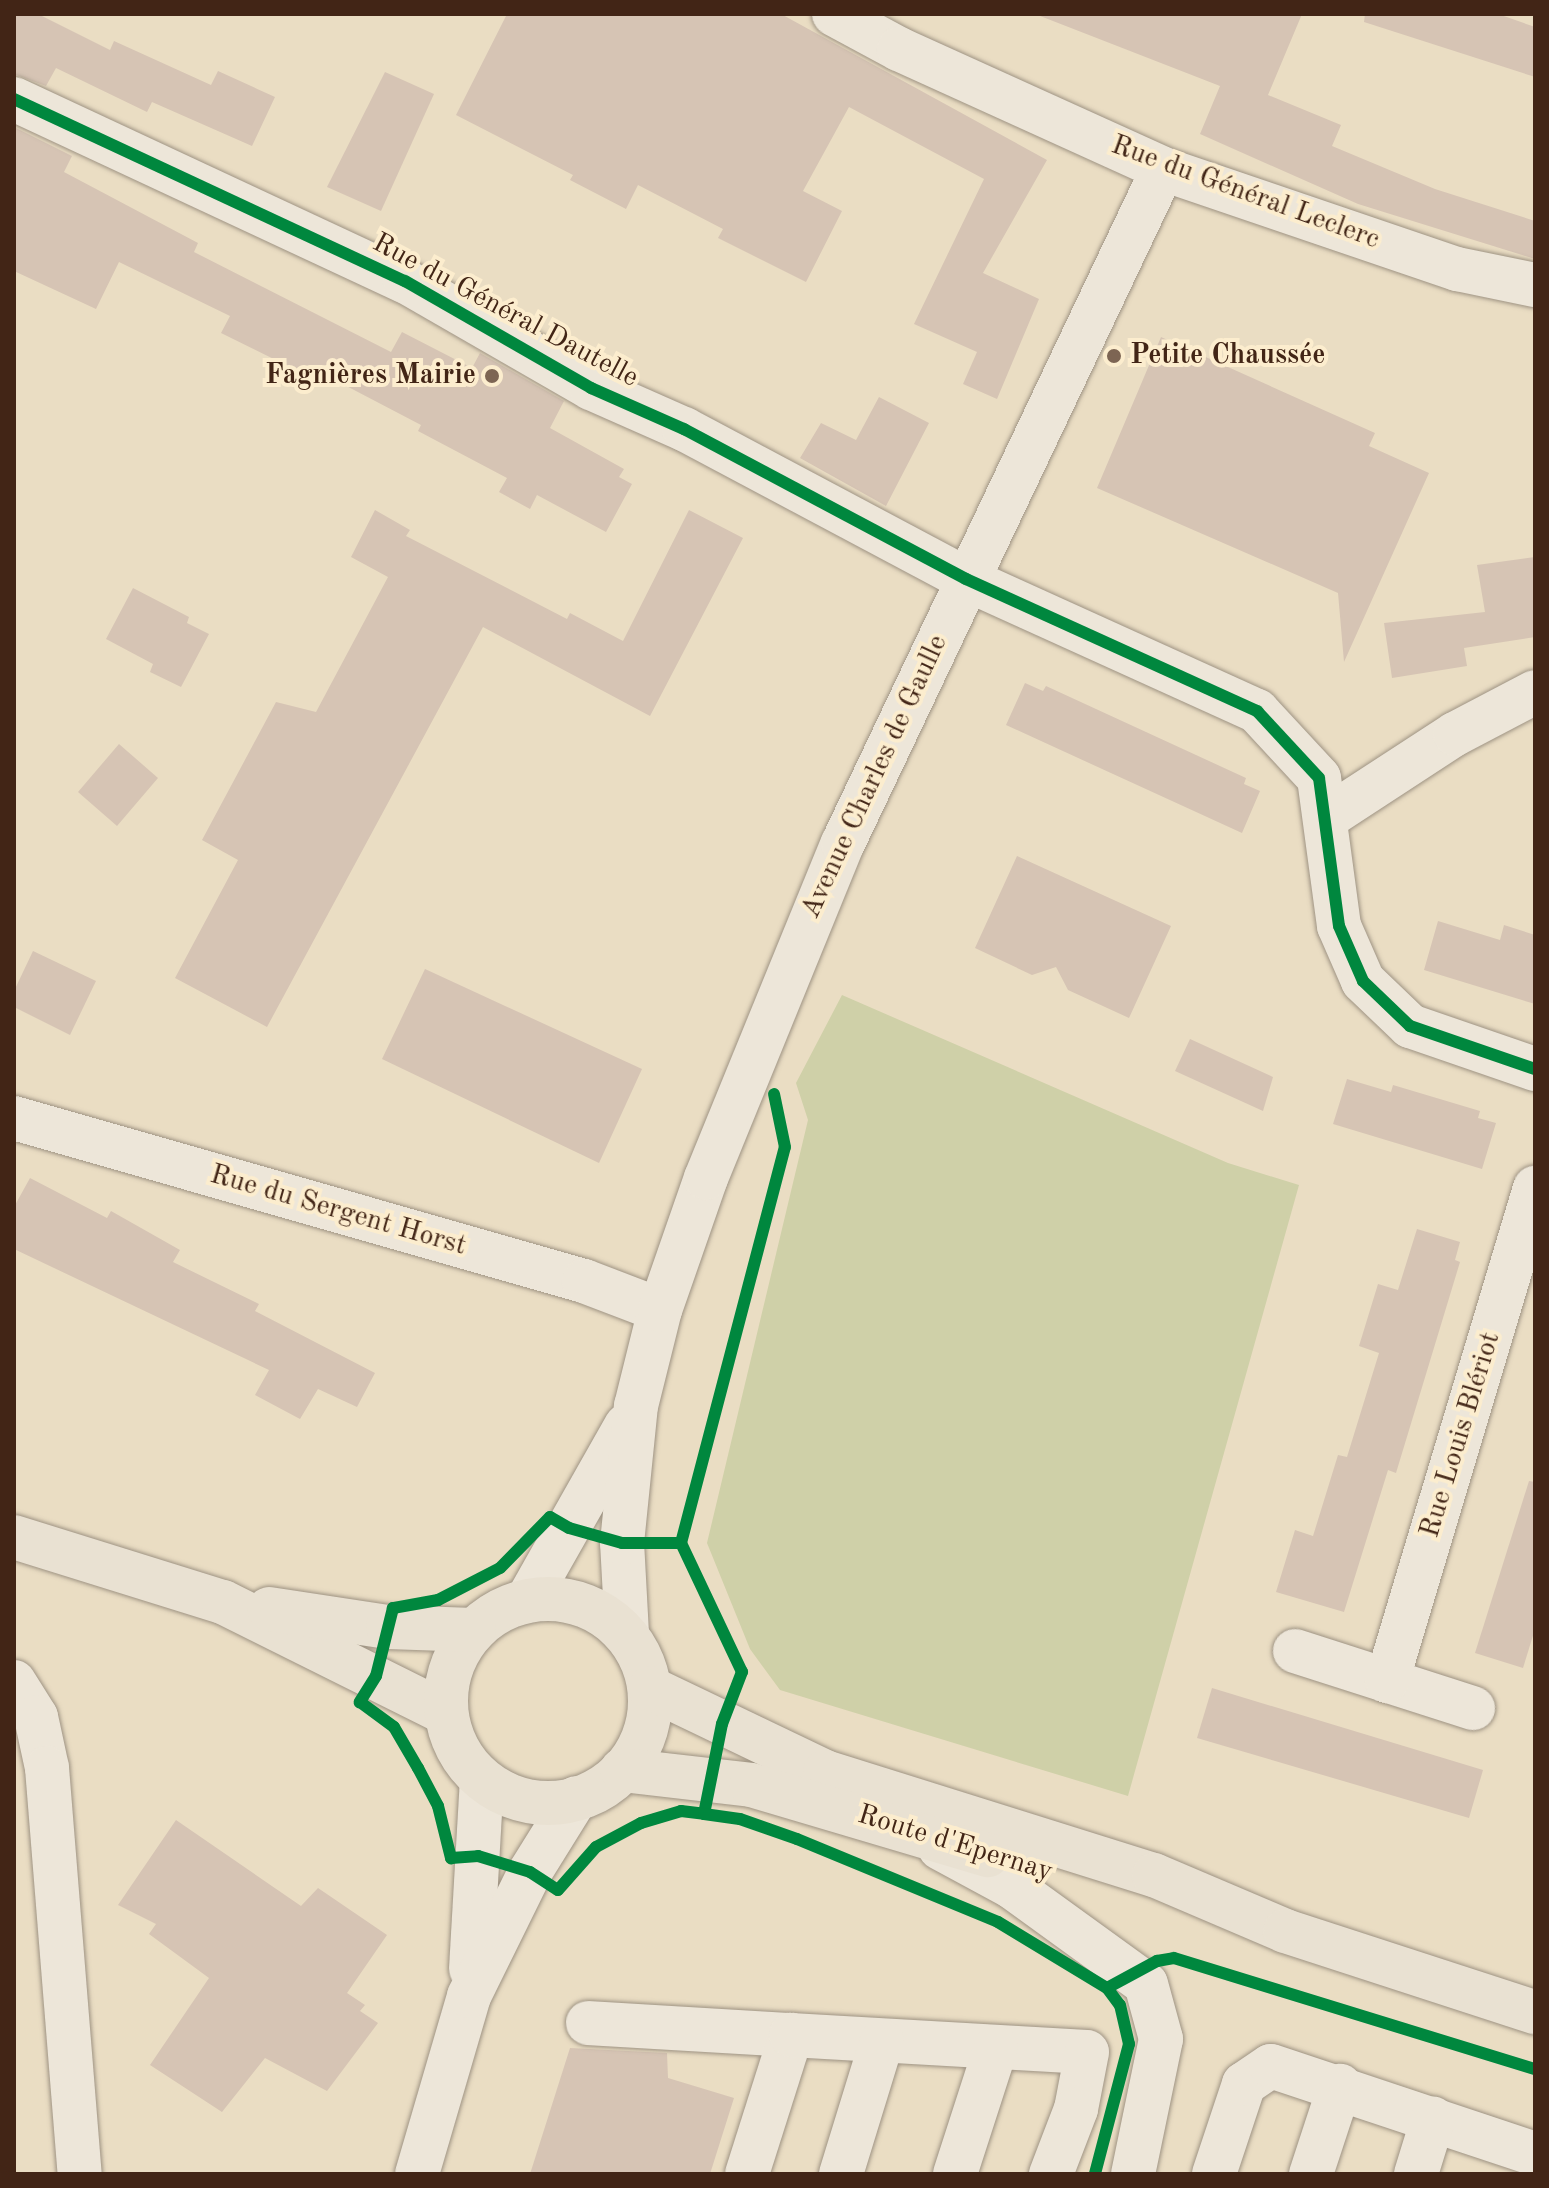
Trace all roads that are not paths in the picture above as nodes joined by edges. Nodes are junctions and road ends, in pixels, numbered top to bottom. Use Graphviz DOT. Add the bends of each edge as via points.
graph roads {
  1 [pos="834,14"];
  2 [pos="14,99"];
  3 [pos="1163,169"];
  4 [pos="1535,285"];
  5 [pos="966,579"];
  6 [pos="1535,692"];
  7 [pos="1326,818"];
  8 [pos="1535,1069"];
  9 [pos="14,1118"];
  10 [pos="1535,1188"];
  11 [pos="660,1310"];
  12 [pos="636,1406"];
  13 [pos="14,1537"];
  14 [pos="528,1599"];
  15 [pos="223,1602"];
  16 [pos="474,1630"];
  17 [pos="627,1634"];
  18 [pos="1295,1651"];
  19 [pos="1387,1681"];
  20 [pos="14,1682"];
  21 [pos="650,1688"];
  22 [pos="1473,1708"];
  23 [pos="446,1713"];
  24 [pos="622,1770"];
  25 [pos="482,1781"];
  26 [pos="576,1798"];
  27 [pos="818,1802"];
  28 [pos="1285,1931"];
  29 [pos="469,1996"];
  30 [pos="1535,2012"];
  31 [pos="588,2023"];
  32 [pos="791,2035"];
  33 [pos="882,2041"];
  34 [pos="996,2047"];
  35 [pos="1340,2086"];
  36 [pos="1433,2119"];
  37 [pos="1527,2160"];
  38 [pos="81,2174"];
  39 [pos="417,2174"];
  40 [pos="747,2174"];
  41 [pos="841,2174"];
  42 [pos="955,2174"];
  43 [pos="1051,2174"];
  44 [pos="1133,2174"];
  45 [pos="1214,2174"];
  46 [pos="1311,2174"];
  47 [pos="1416,2174"];
  1 -- 3 [label="street, Rue du Général Leclerc"];
  2 -- 5 [label="street, Rue du Général Dautelle" via="405,281 591,388 684,429"];
  3 -- 4 [label="street, Rue du Général Leclerc" via="1457,269"];
  3 -- 5 [label="street, Avenue Charles de Gaulle"];
  5 -- 7 [label="street, Rue du Général Dautelle" via="1257,711 1319,778"];
  5 -- 11 [label="street, Avenue Charles de Gaulle" via="805,929"];
  6 -- 7 [label="street" via="1455,734"];
  7 -- 8 [label="street, Rue du Général Dautelle" via="1339,926 1348,955 1383,1004 1410,1026 1446,1042"];
  9 -- 11 [label="street, Rue du Sergent Horst" via="584,1281"];
  10 -- 19 [label="street, Rue Louis Blériot"];
  11 -- 12 [label="street, Avenue Charles de Gaulle"];
  12 -- 14 [label="street, Avenue Charles de Gaulle"];
  12 -- 17 [label="street, Avenue Charles de Gaulle" via="622,1543"];
  13 -- 15 [label="main road"];
  14 -- 16 [label="main road"];
  14 -- 17 [label="main road" via="577,1602"];
  15 -- 16 [label="main road" via="388,1627"];
  15 -- 23 [label="main road"];
  16 -- 23 [label="main road" via="456,1655 447,1683"];
  17 -- 21 [label="main road"];
  18 -- 19 [label="street"];
  19 -- 22 [label="street"];
  20 -- 38 [label="street" via="36,1717 47,1768"];
  21 -- 24 [label="main road" via="644,1732"];
  21 -- 28 [label="main road, Route d'Epernay" via="825,1772 1154,1875"];
  23 -- 25 [label="main road" via="454,1743"];
  24 -- 26 [label="main road"];
  24 -- 27 [label="main road, Route d'Epernay" via="751,1785"];
  25 -- 26 [label="main road" via="512,1799"];
  25 -- 29 [label="street"];
  26 -- 29 [label="street" via="530,1872"];
  27 -- 28 [label="main road, Route d'Epernay" via="1179,1912"];
  27 -- 44 [label="street" via="939,1847 1012,1887 1146,1984 1161,2039"];
  28 -- 30 [label="main road, Route d'Epernay"];
  29 -- 39 [label="street"];
  31 -- 32 [label="street"];
  32 -- 33 [label="street"];
  32 -- 40 [label="street"];
  33 -- 34 [label="street"];
  33 -- 41 [label="street"];
  34 -- 42 [label="street"];
  34 -- 43 [label="street" via="1087,2052 1076,2109"];
  35 -- 36 [label="street"];
  35 -- 45 [label="street" via="1271,2066 1244,2084"];
  35 -- 46 [label="street"];
  36 -- 37 [label="street"];
  36 -- 47 [label="street"];
}
